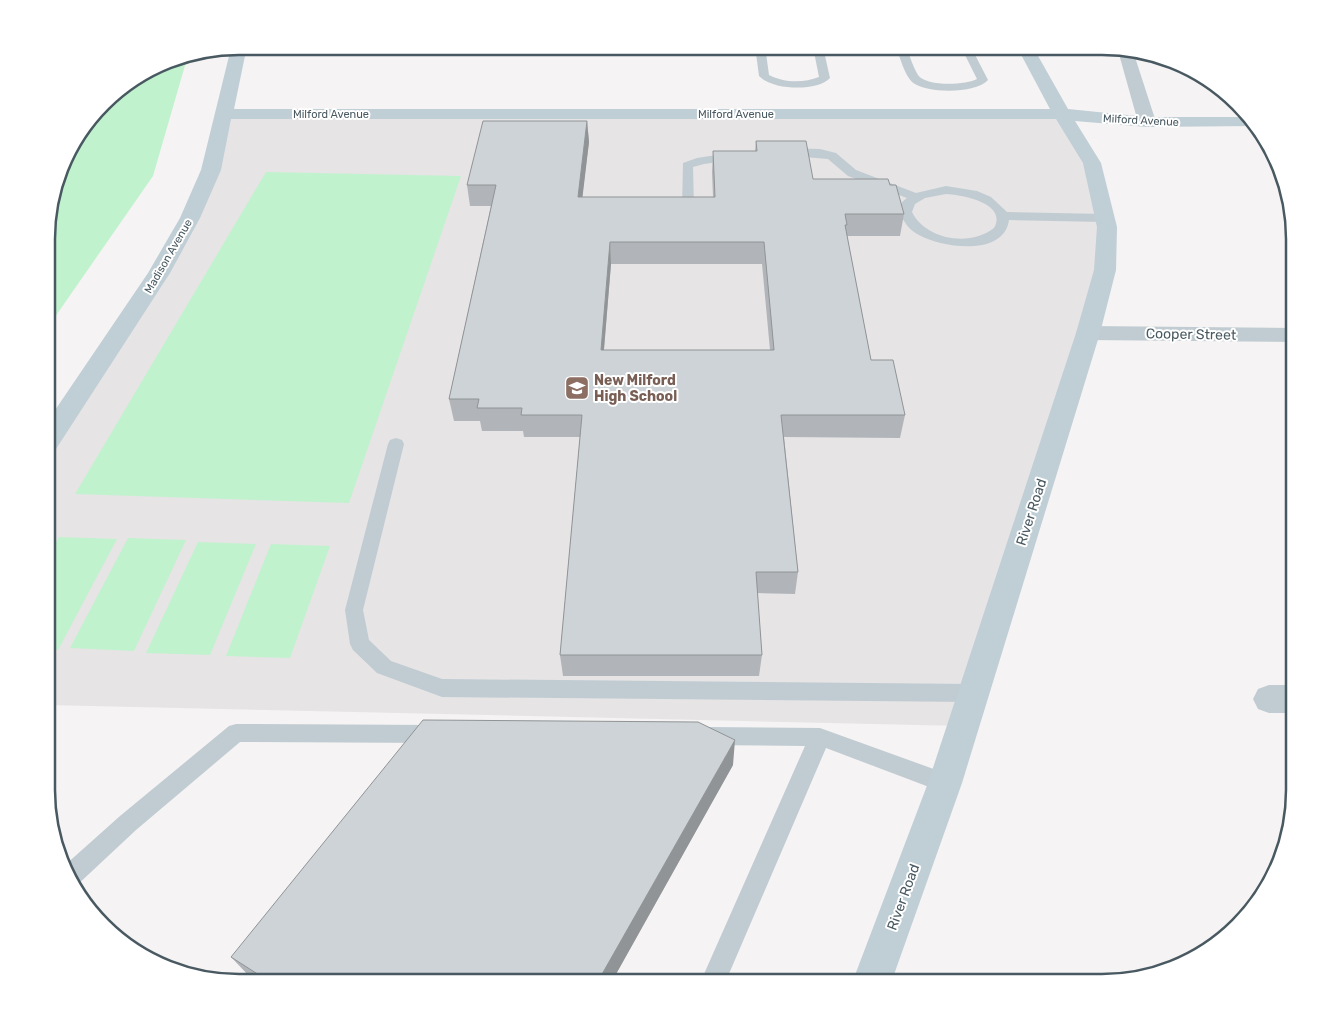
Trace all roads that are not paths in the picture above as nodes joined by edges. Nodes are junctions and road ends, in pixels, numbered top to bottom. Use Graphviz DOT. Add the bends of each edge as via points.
graph roads {
  1 [pos="237,55"];
  2 [pos="761,55"];
  3 [pos="820,55"];
  4 [pos="905,55"];
  5 [pos="970,55"];
  6 [pos="1029,55"];
  7 [pos="1127,57"];
  8 [pos="222,114"];
  9 [pos="1062,114"];
  10 [pos="1147,122"];
  11 [pos="1244,122"];
  12 [pos="752,152"];
  13 [pos="771,152"];
  14 [pos="915,198"];
  15 [pos="688,208"];
  16 [pos="1003,216"];
  17 [pos="1105,218"];
  18 [pos="1088,333"];
  19 [pos="1286,335"];
  20 [pos="55,432"];
  21 [pos="396,444"];
  22 [pos="973,692"];
  23 [pos="458,734"];
  24 [pos="683,736"];
  25 [pos="820,737"];
  26 [pos="945,783"];
  27 [pos="75,872"];
  28 [pos="716,974"];
  29 [pos="873,974"];
  1 -- 8 [label="street, Madison Avenue"];
  2 -- 3 [label="lane" via="764,76 772,82 815,83 824,78"];
  4 -- 5 [label="lane" via="914,78 923,85 970,87 983,80"];
  6 -- 9 [label="street, River Road"];
  7 -- 10 [label="street"];
  8 -- 9 [label="street, Milford Avenue"];
  8 -- 20 [label="street, Madison Avenue" via="211,170 190,218 159,273"];
  9 -- 10 [label="street, Milford Avenue"];
  9 -- 17 [label="street, River Road" via="1092,163 1102,194"];
  10 -- 11 [label="street, Milford Avenue"];
  12 -- 15 [label="lane" via="723,160 692,162 687,166"];
  13 -- 14 [label="lane" via="832,156 852,172"];
  14 -- 16 [label="lane" via="932,191 962,192 988,201"];
  14 -- 16 [label="lane" via="906,207 905,215 910,224 936,239 971,243 986,240 1003,226"];
  16 -- 17 [label="lane"];
  17 -- 18 [label="street, River Road" via="1105,270"];
  18 -- 19 [label="street, Cooper Street"];
  18 -- 22 [label="street, River Road"];
  21 -- 22 [label="lane" via="354,610 360,644 384,667 442,688"];
  22 -- 26 [label="street, River Road"];
  23 -- 27 [label="lane" via="236,733"];
  24 -- 25 [label="lane"];
  25 -- 26 [label="lane"];
  25 -- 28 [label="lane"];
  26 -- 29 [label="street, River Road"];
}
